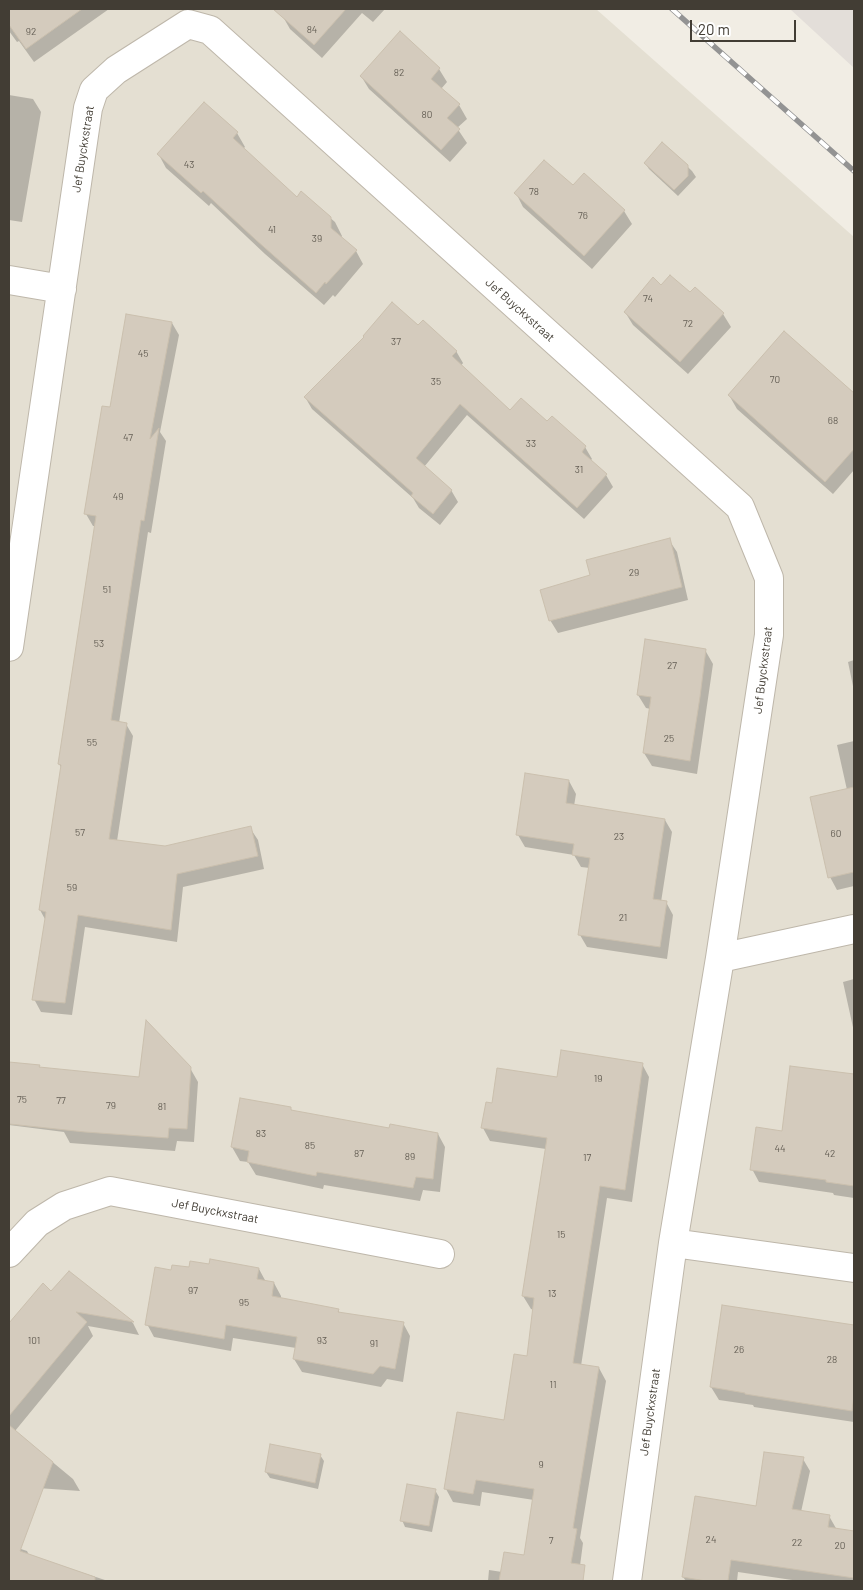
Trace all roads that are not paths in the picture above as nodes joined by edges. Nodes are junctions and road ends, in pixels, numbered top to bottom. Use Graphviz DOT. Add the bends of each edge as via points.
graph roads {
  1 [pos="9,280"];
  2 [pos="62,289"];
  3 [pos="9,647"];
  4 [pos="854,929"];
  5 [pos="720,958"];
  6 [pos="673,1243"];
  7 [pos="9,1253"];
  8 [pos="440,1254"];
  9 [pos="854,1268"];
  10 [pos="626,1581"];
  1 -- 2 [label="street"];
  2 -- 3 [label="street, Jef Buyckxstraat"];
  2 -- 5 [label="street, Jef Buyckxstraat" via="88,108 94,90 116,70 188,24 210,30 740,507 769,578 769,635"];
  4 -- 5 [label="street"];
  5 -- 6 [label="street, Jef Buyckxstraat"];
  6 -- 9 [label="street"];
  6 -- 10 [label="street, Jef Buyckxstraat"];
  7 -- 8 [label="street, Jef Buyckxstraat" via="37,1223 64,1206 110,1191"];
}
